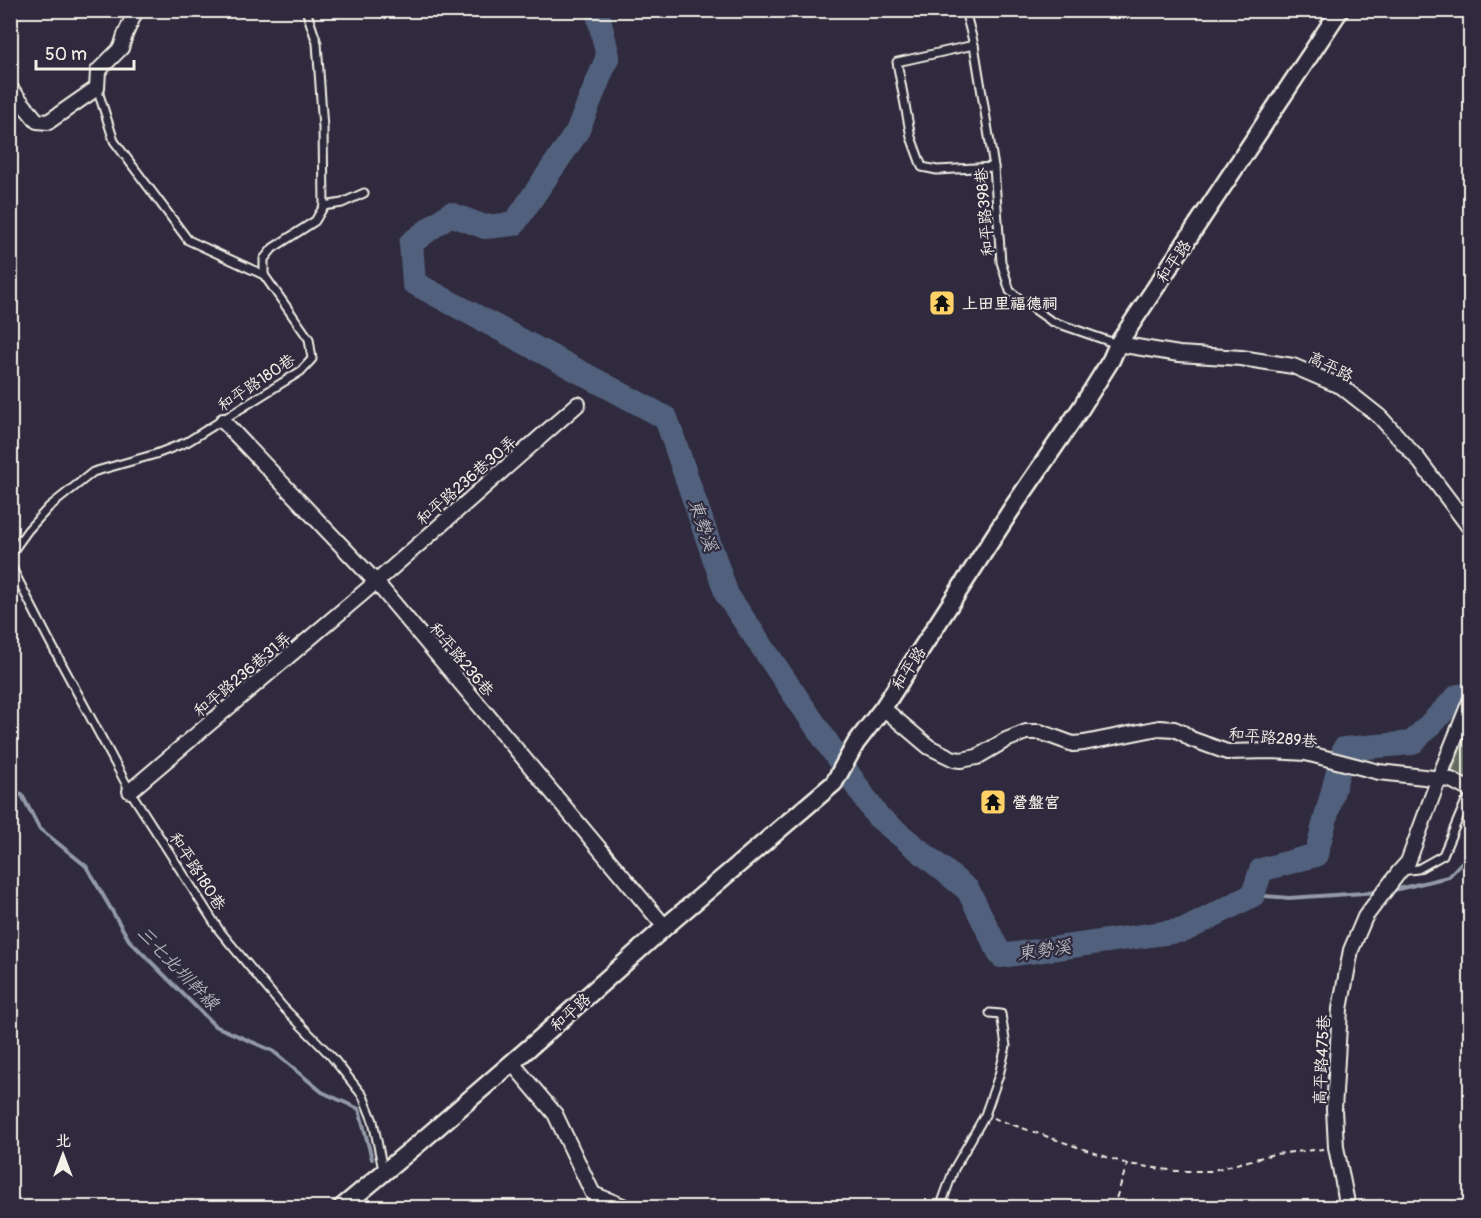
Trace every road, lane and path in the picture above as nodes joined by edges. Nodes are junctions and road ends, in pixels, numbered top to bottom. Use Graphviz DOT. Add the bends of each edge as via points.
graph roads {
  1 [pos="136,10"];
  2 [pos="306,10"];
  3 [pos="965,10"];
  4 [pos="1340,10"];
  5 [pos="974,45"];
  6 [pos="10,88"];
  7 [pos="97,88"];
  8 [pos="994,167"];
  9 [pos="364,193"];
  10 [pos="324,206"];
  11 [pos="264,274"];
  12 [pos="1118,344"];
  13 [pos="578,404"];
  14 [pos="223,421"];
  15 [pos="1470,528"];
  16 [pos="10,555"];
  17 [pos="10,564"];
  18 [pos="376,582"];
  19 [pos="1469,706"];
  20 [pos="883,708"];
  21 [pos="1439,778"];
  22 [pos="130,791"];
  23 [pos="1468,796"];
  24 [pos="1399,872"];
  25 [pos="665,927"];
  26 [pos="990,1012"];
  27 [pos="512,1063"];
  28 [pos="985,1115"];
  29 [pos="1336,1147"];
  30 [pos="1127,1164"];
  31 [pos="383,1173"];
  32 [pos="350,1204"];
  33 [pos="628,1208"];
  34 [pos="940,1208"];
  35 [pos="1113,1208"];
  36 [pos="1348,1208"];
  1 -- 7 [label="street" via="121,48 98,71"];
  2 -- 10 [label="lane" via="317,43"];
  3 -- 5 [label="lane, 和平路398巷"];
  4 -- 12 [label="street, 和平路"];
  5 -- 8 [label="lane, 和平路398巷"];
  5 -- 8 [label="lane" via="897,62 911,137 922,167"];
  6 -- 7 [label="street" via="37,121 48,122"];
  7 -- 11 [label="lane" via="114,141 188,240"];
  8 -- 12 [label="lane, 和平路398巷" via="1001,262 1010,291 1051,321"];
  9 -- 10 [label="lane"];
  10 -- 11 [label="lane" via="315,221 273,248 264,259"];
  11 -- 14 [label="lane, 和平路180巷" via="309,339 312,359 301,371"];
  12 -- 15 [label="street, 高平路" via="1293,366 1341,387 1380,417 1418,459"];
  12 -- 20 [label="street, 和平路" via="1081,408"];
  13 -- 18 [label="street, 和平路236巷30弄"];
  14 -- 16 [label="lane, 和平路180巷" via="187,442 93,472 49,507"];
  14 -- 18 [label="street, 和平路236巷"];
  17 -- 22 [label="lane, 和平路180巷"];
  18 -- 22 [label="street, 和平路236巷31弄"];
  18 -- 25 [label="street, 和平路236巷"];
  19 -- 21 [label="street"];
  20 -- 21 [label="street, 和平路289巷" via="929,747 954,759 977,757 1026,732 1040,732 1073,744 1159,728 1174,729 1227,752 1306,753 1379,771"];
  20 -- 25 [label="street, 和平路" via="856,743 834,783"];
  21 -- 23 [label="street, 和平路289巷" via="1451,780"];
  21 -- 24 [label="street" via="1408,862"];
  22 -- 31 [label="lane, 和平路180巷" via="219,930 363,1096 373,1121"];
  23 -- 24 [label="lane" via="1443,855 1418,869"];
  24 -- 29 [label="street, 高平路475巷" via="1365,917 1351,950 1340,1010 1334,1108"];
  25 -- 27 [label="street, 和平路"];
  26 -- 28 [label="lane" via="1001,1014 1006,1046"];
  27 -- 31 [label="street, 和平路"];
  27 -- 33 [label="street" via="555,1114 593,1194"];
  28 -- 30 [label="path"];
  28 -- 34 [label="lane" via="954,1169"];
  29 -- 30 [label="path" via="1274,1155 1210,1171"];
  29 -- 36 [label="street, 高平路475巷"];
  30 -- 35 [label="path"];
  31 -- 32 [label="street, 和平路"];
}
